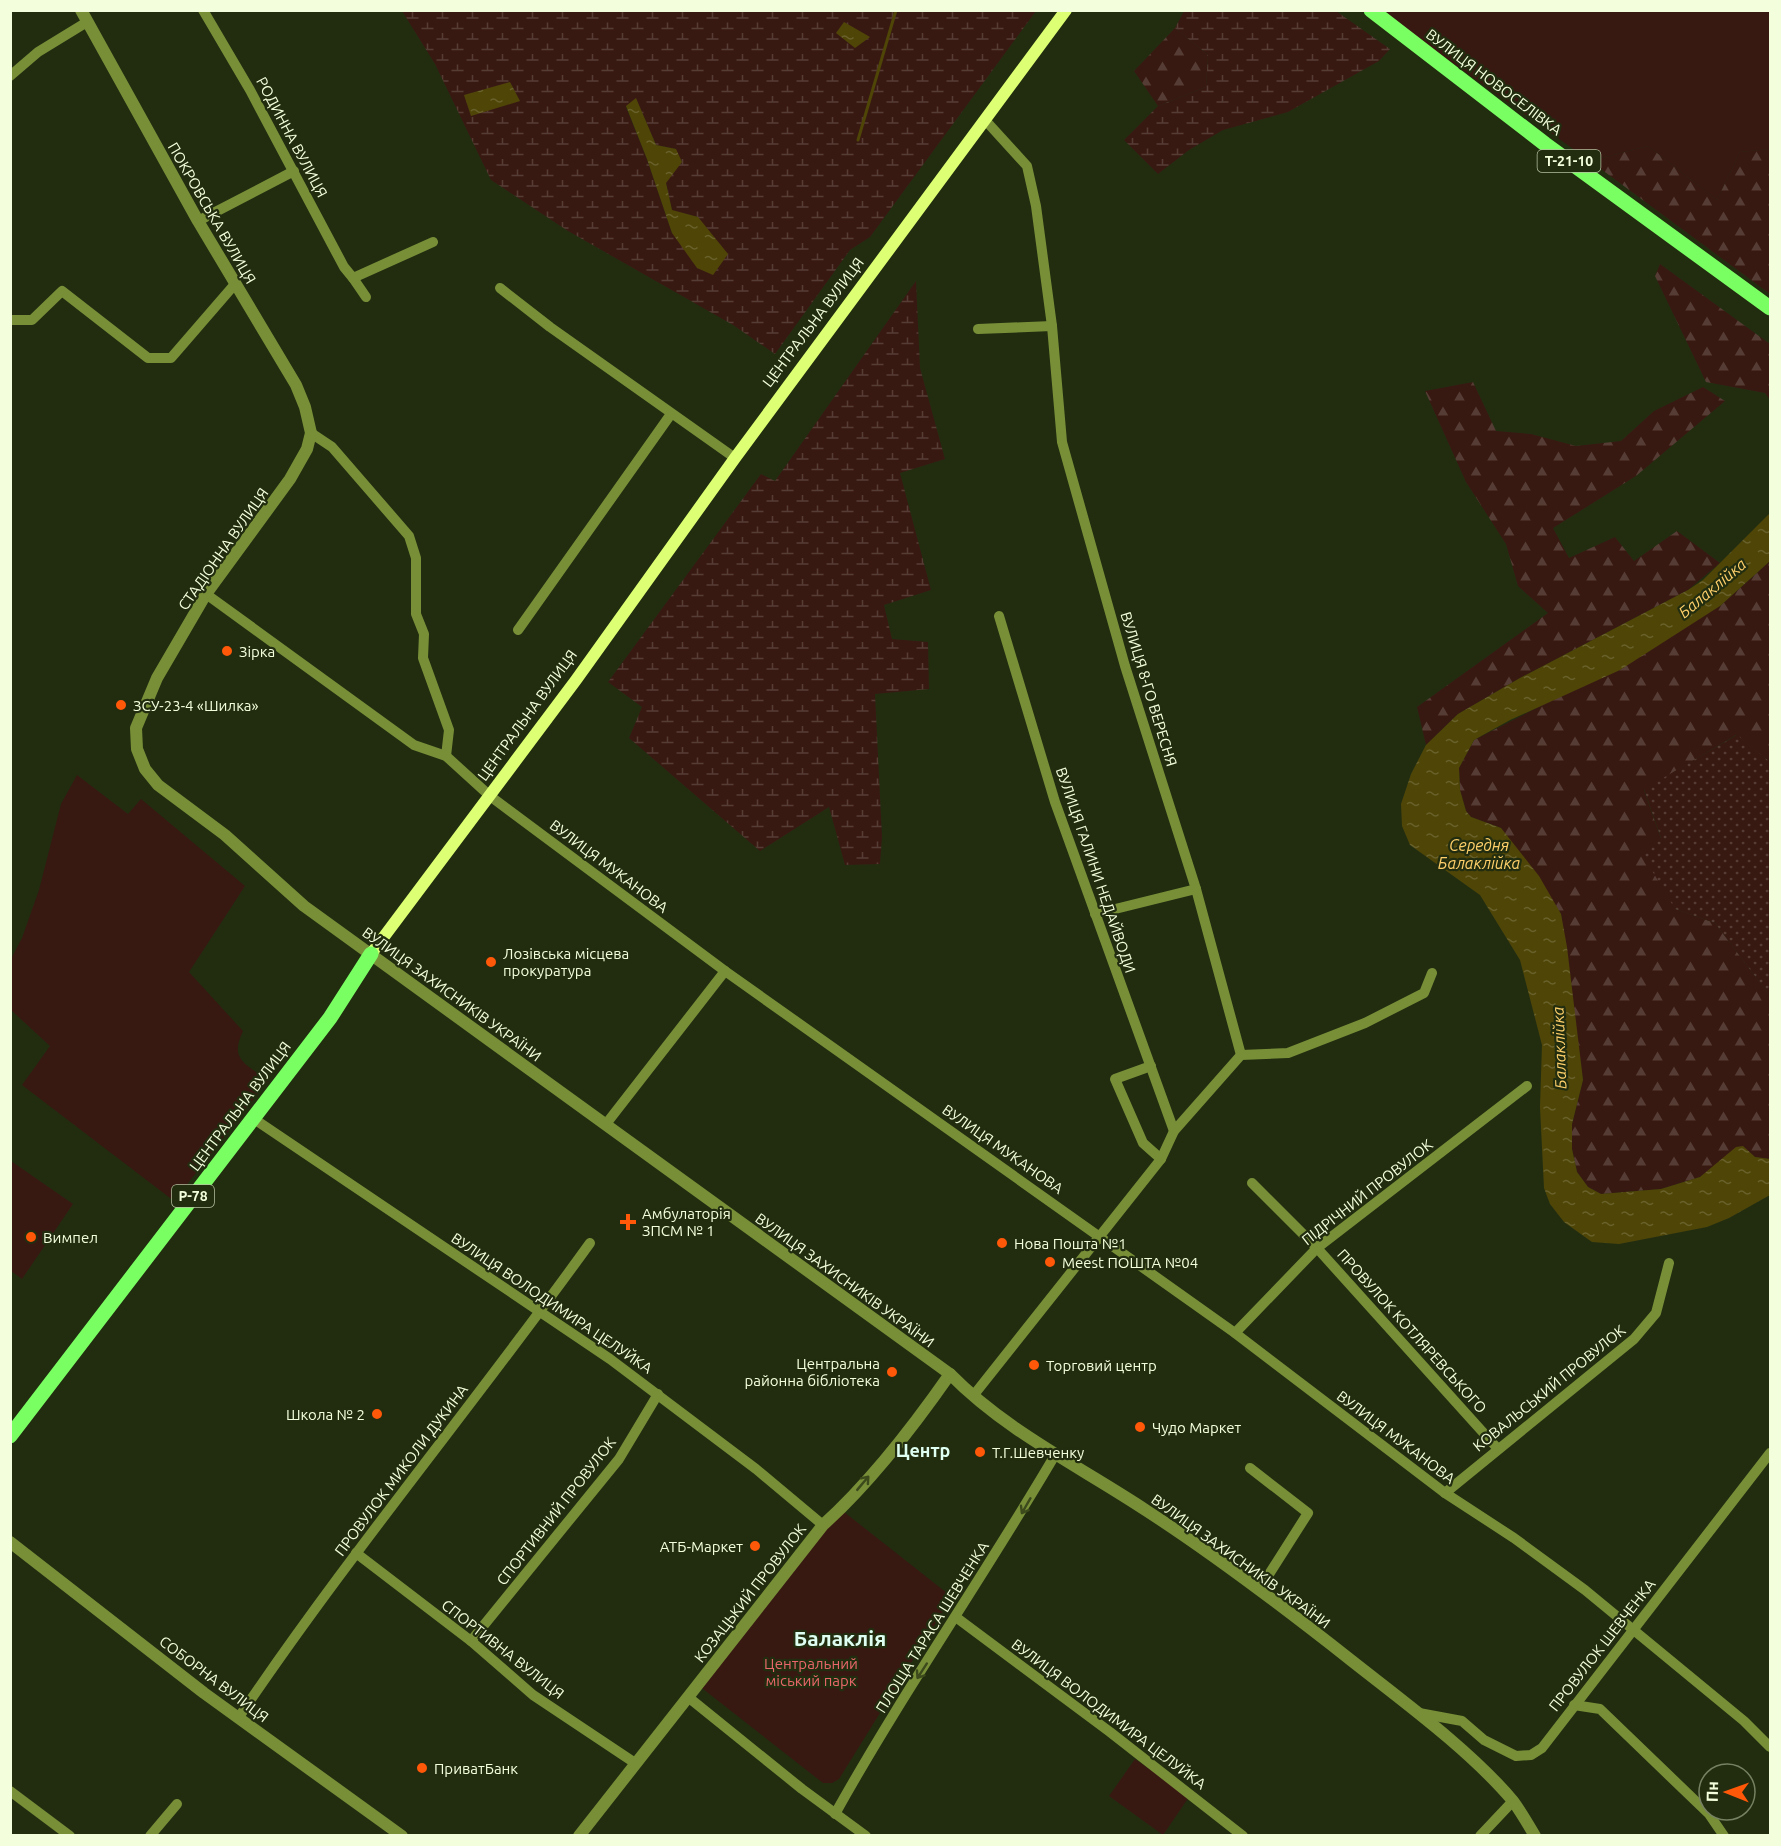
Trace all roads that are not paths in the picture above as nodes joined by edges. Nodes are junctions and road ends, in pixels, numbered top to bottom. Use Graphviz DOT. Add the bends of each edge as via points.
graph roads {
  1 [pos="203,10"];
  2 [pos="1066,10"];
  3 [pos="1371,10"];
  4 [pos="84,16"];
  5 [pos="10,76"];
  6 [pos="986,121"];
  7 [pos="294,171"];
  8 [pos="198,221"];
  9 [pos="433,242"];
  10 [pos="353,278"];
  11 [pos="235,284"];
  12 [pos="500,288"];
  13 [pos="366,297"];
  14 [pos="1770,308"];
  15 [pos="10,320"];
  16 [pos="1052,326"];
  17 [pos="978,329"];
  18 [pos="671,414"];
  19 [pos="311,433"];
  20 [pos="735,458"];
  21 [pos="206,594"];
  22 [pos="999,616"];
  23 [pos="518,630"];
  24 [pos="137,749"];
  25 [pos="446,756"];
  26 [pos="490,796"];
  27 [pos="1196,889"];
  28 [pos="1095,914"];
  29 [pos="371,954"];
  30 [pos="725,970"];
  31 [pos="1432,973"];
  32 [pos="1241,1055"];
  33 [pos="1151,1066"];
  34 [pos="1527,1086"];
  35 [pos="254,1119"];
  36 [pos="606,1124"];
  37 [pos="1173,1131"];
  38 [pos="1161,1159"];
  39 [pos="1252,1184"];
  40 [pos="1099,1236"];
  41 [pos="590,1243"];
  42 [pos="1317,1248"];
  43 [pos="1669,1263"];
  44 [pos="540,1313"];
  45 [pos="1235,1334"];
  46 [pos="950,1374"];
  47 [pos="658,1394"];
  48 [pos="973,1396"];
  49 [pos="10,1436"];
  50 [pos="1498,1449"];
  51 [pos="1770,1453"];
  52 [pos="1055,1455"];
  53 [pos="1250,1468"];
  54 [pos="1445,1493"];
  55 [pos="823,1525"];
  56 [pos="10,1542"];
  57 [pos="356,1553"];
  58 [pos="1259,1590"];
  59 [pos="957,1618"];
  60 [pos="1632,1630"];
  61 [pos="471,1641"];
  62 [pos="688,1697"];
  63 [pos="1574,1705"];
  64 [pos="1419,1713"];
  65 [pos="239,1717"];
  66 [pos="1770,1748"];
  67 [pos="635,1763"];
  68 [pos="10,1791"];
  69 [pos="1513,1801"];
  70 [pos="177,1804"];
  71 [pos="835,1814"];
  72 [pos="70,1836"];
  73 [pos="150,1836"];
  74 [pos="402,1836"];
  75 [pos="579,1836"];
  76 [pos="866,1836"];
  77 [pos="1243,1836"];
  78 [pos="1480,1836"];
  79 [pos="1535,1836"];
  80 [pos="1724,1836"];
  1 -- 7 [label="street, РОДИННА ВУЛИЦЯ"];
  2 -- 6 [label="main road, ЦЕНТРАЛЬНА ВУЛИЦЯ / Р-78"];
  3 -- 14 [label="main road, ВУЛИЦЯ НОВОСЕЛІВКА / Т-21-10" via="1545,144"];
  4 -- 5 [label="street"];
  4 -- 8 [label="street, ПОКРОВСЬКА ВУЛИЦЯ"];
  6 -- 16 [label="street, ВУЛИЦЯ 8-ГО ВЕРЕСНЯ" via="1027,166"];
  6 -- 20 [label="main road, ЦЕНТРАЛЬНА ВУЛИЦЯ / Р-78"];
  7 -- 8 [label="street"];
  7 -- 10 [label="street, РОДИННА ВУЛИЦЯ"];
  8 -- 11 [label="street, ПОКРОВСЬКА ВУЛИЦЯ"];
  9 -- 10 [label="street"];
  10 -- 13 [label="street, РОДИННА ВУЛИЦЯ"];
  11 -- 15 [label="street" via="171,358 148,358 62,291 32,320"];
  11 -- 19 [label="street, ПОКРОВСЬКА ВУЛИЦЯ" via="296,385"];
  12 -- 18 [label="street"];
  16 -- 17 [label="street"];
  16 -- 27 [label="street, ВУЛИЦЯ 8-ГО ВЕРЕСНЯ" via="1062,442 1125,666"];
  18 -- 20 [label="street"];
  18 -- 23 [label="street"];
  19 -- 21 [label="street, СТАДІОННА ВУЛИЦЯ" via="307,449 290,479"];
  19 -- 25 [label="street" via="332,447 409,536 416,558 416,614 424,634 423,658 448,730"];
  20 -- 26 [label="main road, ЦЕНТРАЛЬНА ВУЛИЦЯ / Р-78"];
  21 -- 24 [label="street, СТАДІОННА ВУЛИЦЯ" via="143,705 136,728"];
  21 -- 25 [label="street, ВУЛИЦЯ МУКАНОВА" via="414,745"];
  22 -- 28 [label="street, ВУЛИЦЯ ГАЛИНИ НЕДАЙВОДИ" via="1055,802"];
  24 -- 29 [label="street, ВУЛИЦЯ ЗАХИСНИКІВ УКРАЇНИ" via="145,769 158,785 225,835 304,906"];
  25 -- 26 [label="street, ВУЛИЦЯ МУКАНОВА"];
  26 -- 29 [label="main road, ЦЕНТРАЛЬНА ВУЛИЦЯ / Р-78"];
  26 -- 30 [label="street, ВУЛИЦЯ МУКАНОВА"];
  27 -- 28 [label="street"];
  27 -- 32 [label="street, ВУЛИЦЯ 8-ГО ВЕРЕСНЯ"];
  28 -- 33 [label="street, ВУЛИЦЯ ГАЛИНИ НЕДАЙВОДИ"];
  29 -- 35 [label="main road, ЦЕНТРАЛЬНА ВУЛИЦЯ / Р-78" via="330,1018"];
  29 -- 36 [label="street, ВУЛИЦЯ ЗАХИСНИКІВ УКРАЇНИ"];
  30 -- 36 [label="street"];
  30 -- 40 [label="street, ВУЛИЦЯ МУКАНОВА"];
  31 -- 32 [label="street" via="1424,993 1365,1023 1288,1053"];
  32 -- 37 [label="street"];
  33 -- 37 [label="street, ВУЛИЦЯ ГАЛИНИ НЕДАЙВОДИ"];
  33 -- 38 [label="street" via="1115,1078 1143,1143"];
  34 -- 42 [label="street, ПІДРІЧНИЙ ПРОВУЛОК"];
  35 -- 44 [label="street, ВУЛИЦЯ ВОЛОДИМИРА ЦЕЛУЙКА"];
  35 -- 49 [label="main road, ЦЕНТРАЛЬНА ВУЛИЦЯ / Р-78"];
  36 -- 46 [label="street, ВУЛИЦЯ ЗАХИСНИКІВ УКРАЇНИ"];
  37 -- 38 [label="street"];
  38 -- 40 [label="street"];
  39 -- 42 [label="street, ПРОВУЛОК КОТЛЯРЕВСЬКОГО"];
  40 -- 45 [label="street, ВУЛИЦЯ МУКАНОВА"];
  40 -- 48 [label="street"];
  41 -- 44 [label="street, ПРОВУЛОК МИКОЛИ ДУКИНА"];
  42 -- 45 [label="street, ПІДРІЧНИЙ ПРОВУЛОК"];
  42 -- 50 [label="street, ПРОВУЛОК КОТЛЯРЕВСЬКОГО"];
  43 -- 50 [label="street, КОВАЛЬСЬКИЙ ПРОВУЛОК" via="1656,1312 1634,1339"];
  44 -- 47 [label="street, ВУЛИЦЯ ВОЛОДИМИРА ЦЕЛУЙКА"];
  44 -- 57 [label="street, ПРОВУЛОК МИКОЛИ ДУКИНА"];
  45 -- 54 [label="street, ВУЛИЦЯ МУКАНОВА"];
  46 -- 48 [label="street, ВУЛИЦЯ ЗАХИСНИКІВ УКРАЇНИ"];
  55 -- 46 [label="street, КОЗАЦЬКИЙ ПРОВУЛОК, one-way" via="906,1433"];
  47 -- 55 [label="street, ВУЛИЦЯ ВОЛОДИМИРА ЦЕЛУЙКА"];
  47 -- 61 [label="street, СПОРТИВНИЙ ПРОВУЛОК" via="619,1459"];
  48 -- 52 [label="street, ВУЛИЦЯ ЗАХИСНИКІВ УКРАЇНИ"];
  50 -- 54 [label="street, КОВАЛЬСЬКИЙ ПРОВУЛОК"];
  51 -- 60 [label="street, ПРОВУЛОК ШЕВЧЕНКА"];
  52 -- 58 [label="street, ВУЛИЦЯ ЗАХИСНИКІВ УКРАЇНИ" via="1147,1511"];
  52 -- 59 [label="street, ПЛОЩА ТАРАСА ШЕВЧЕНКА, one-way"];
  53 -- 58 [label="street" via="1308,1513"];
  54 -- 60 [label="street, ВУЛИЦЯ МУКАНОВА" via="1585,1590"];
  55 -- 62 [label="street, КОЗАЦЬКИЙ ПРОВУЛОК"];
  56 -- 65 [label="street, СОБОРНА ВУЛИЦЯ"];
  57 -- 61 [label="street, СПОРТИВНА ВУЛИЦЯ"];
  57 -- 65 [label="street, ПРОВУЛОК МИКОЛИ ДУКИНА"];
  58 -- 64 [label="street, ВУЛИЦЯ ЗАХИСНИКІВ УКРАЇНИ"];
  59 -- 71 [label="street, ПЛОЩА ТАРАСА ШЕВЧЕНКА, one-way"];
  59 -- 77 [label="street, ВУЛИЦЯ ВОЛОДИМИРА ЦЕЛУЙКА"];
  60 -- 63 [label="street, ПРОВУЛОК ШЕВЧЕНКА"];
  60 -- 66 [label="street, ВУЛИЦЯ МУКАНОВА" via="1744,1721"];
  61 -- 67 [label="street, СПОРТИВНА ВУЛИЦЯ" via="533,1695"];
  62 -- 67 [label="street, КОЗАЦЬКИЙ ПРОВУЛОК"];
  62 -- 71 [label="street"];
  63 -- 64 [label="street, ПРОВУЛОК ШЕВЧЕНКА" via="1542,1748 1531,1755 1516,1756 1484,1740 1462,1721"];
  63 -- 80 [label="street" via="1600,1709 1709,1814"];
  64 -- 69 [label="street, ВУЛИЦЯ ЗАХИСНИКІВ УКРАЇНИ"];
  65 -- 74 [label="street, СОБОРНА ВУЛИЦЯ"];
  67 -- 75 [label="street, КОЗАЦЬКИЙ ПРОВУЛОК"];
  68 -- 72 [label="street"];
  69 -- 78 [label="street"];
  69 -- 79 [label="street, ВУЛИЦЯ ЗАХИСНИКІВ УКРАЇНИ"];
  70 -- 73 [label="street"];
  71 -- 76 [label="street"];
}
